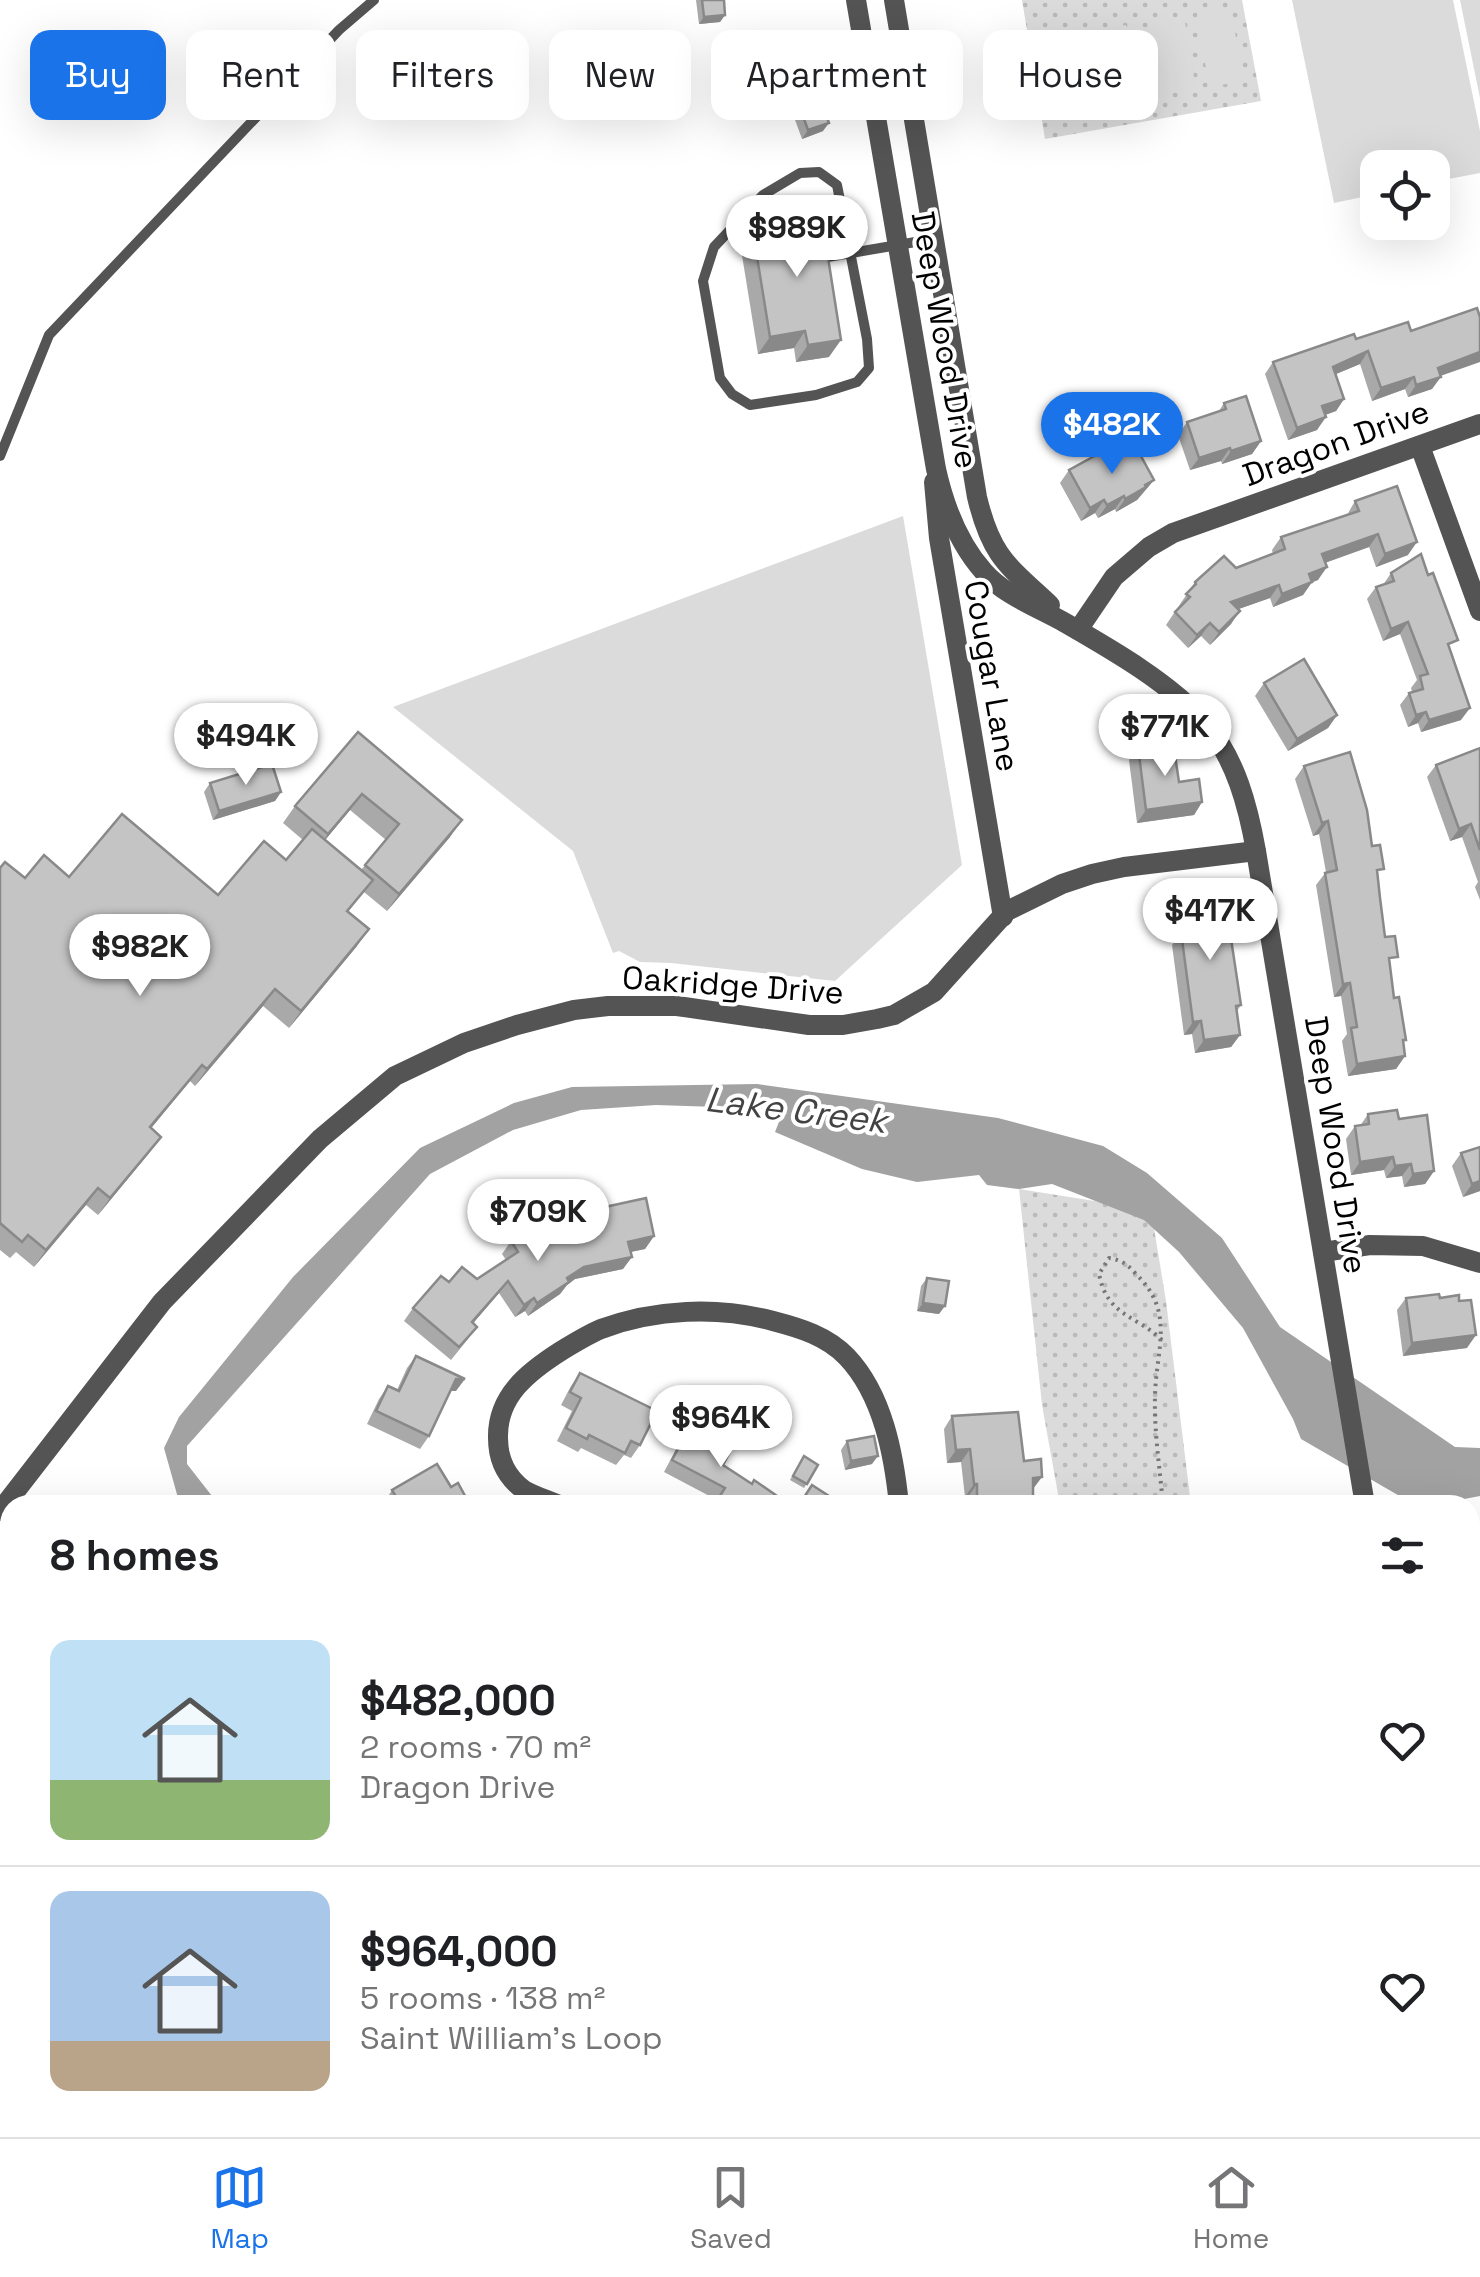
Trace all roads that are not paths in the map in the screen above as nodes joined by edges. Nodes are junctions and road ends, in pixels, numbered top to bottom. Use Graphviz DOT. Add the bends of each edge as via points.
graph roads {
  1 [pos="374,0"];
  2 [pos="856,0"];
  3 [pos="894,0"];
  4 [pos="933,239"];
  5 [pos="896,245"];
  6 [pos="851,254"];
  7 [pos="814,260"];
  8 [pos="1480,424"];
  9 [pos="932,446"];
  10 [pos="1420,446"];
  11 [pos="0,456"];
  12 [pos="1480,611"];
  13 [pos="1078,630"];
  14 [pos="1256,851"];
  15 [pos="1003,916"];
  16 [pos="1323,1252"];
  17 [pos="1480,1263"];
  18 [pos="12,1495"];
  19 [pos="535,1495"];
  20 [pos="898,1495"];
  21 [pos="1363,1495"];
  1 -- 11 [label="lane" via="49,335"];
  2 -- 5 [label="street, Deep Wood Drive"];
  3 -- 4 [label="street, Deep Wood Drive"];
  4 -- 5 [label="lane"];
  4 -- 13 [label="street, Deep Wood Drive" via="984,526 1010,569"];
  5 -- 6 [label="lane"];
  5 -- 9 [label="street, Deep Wood Drive"];
  6 -- 6 [label="lane" via="869,368 857,382 816,394 750,405 732,394 720,378 703,281 714,247 763,195 800,173 819,172 837,184"];
  6 -- 7 [label="lane"];
  8 -- 10 [label="street, Dragon Drive"];
  9 -- 13 [label="street, Deep Wood Drive" via="948,510 982,570"];
  9 -- 15 [label="street, Cougar Lane" via="938,538"];
  10 -- 12 [label="street"];
  10 -- 13 [label="street, Dragon Drive" via="1173,533 1114,577"];
  13 -- 14 [label="street, Deep Wood Drive" via="1164,684 1205,723 1240,784"];
  14 -- 15 [label="street, Oakridge Drive" via="1092,874"];
  14 -- 16 [label="street, Deep Wood Drive"];
  15 -- 18 [label="street, Oakridge Drive" via="934,992 877,1020 809,1025 677,1006 608,1006 516,1025 395,1076 320,1140 162,1302"];
  16 -- 17 [label="street" via="1423,1246"];
  16 -- 21 [label="street, Deep Wood Drive"];
  19 -- 20 [label="street" via="510,1477 498,1451 502,1410 514,1388 601,1329 704,1311 800,1328 849,1359 885,1427"];
}
